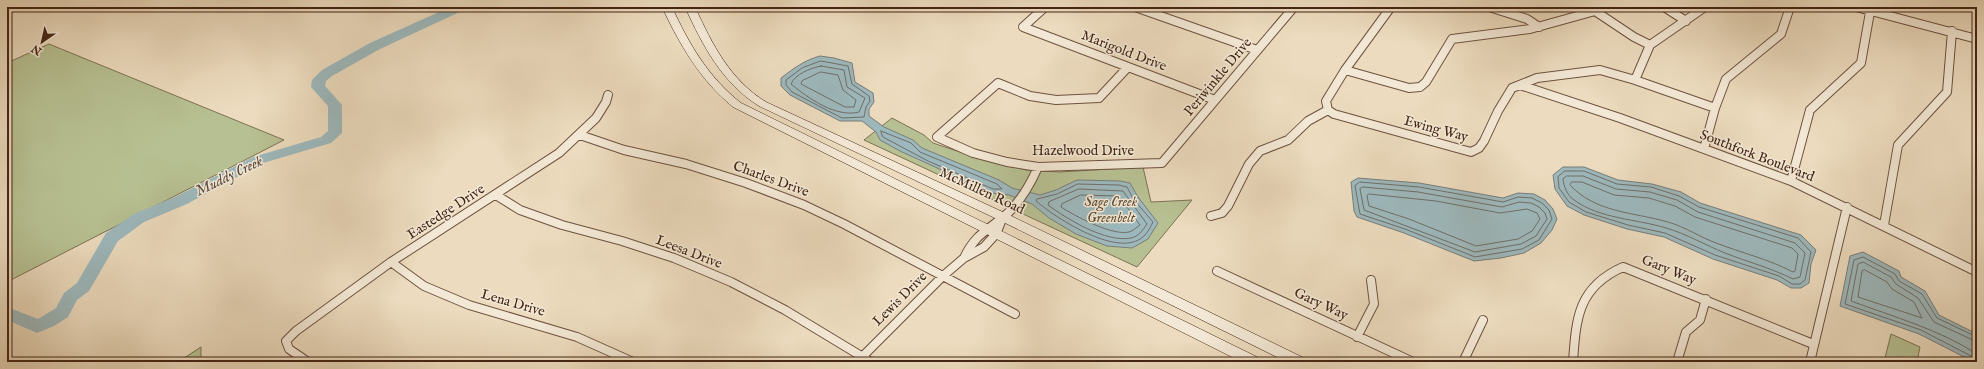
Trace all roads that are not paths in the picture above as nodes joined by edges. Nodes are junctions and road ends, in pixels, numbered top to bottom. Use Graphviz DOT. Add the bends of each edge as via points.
graph roads {
  1 [pos="667,7"];
  2 [pos="690,7"];
  3 [pos="1045,7"];
  4 [pos="1135,7"];
  5 [pos="1294,7"];
  6 [pos="1391,7"];
  7 [pos="1489,7"];
  8 [pos="1664,7"];
  9 [pos="1705,7"];
  10 [pos="1790,7"];
  11 [pos="1856,7"];
  12 [pos="1592,9"];
  13 [pos="1870,12"];
  14 [pos="1686,21"];
  15 [pos="1539,27"];
  16 [pos="1952,31"];
  17 [pos="1977,39"];
  18 [pos="1650,45"];
  19 [pos="1257,50"];
  20 [pos="1128,67"];
  21 [pos="1345,70"];
  22 [pos="1635,80"];
  23 [pos="1520,85"];
  24 [pos="608,95"];
  25 [pos="1215,100"];
  26 [pos="1715,108"];
  27 [pos="1328,110"];
  28 [pos="580,135"];
  29 [pos="1704,149"];
  30 [pos="1162,163"];
  31 [pos="1038,167"];
  32 [pos="1791,181"];
  33 [pos="496,195"];
  34 [pos="1847,207"];
  35 [pos="1211,216"];
  36 [pos="1003,217"];
  37 [pos="1884,225"];
  38 [pos="985,228"];
  39 [pos="996,234"];
  40 [pos="964,258"];
  41 [pos="391,262"];
  42 [pos="1217,271"];
  43 [pos="1977,272"];
  44 [pos="943,276"];
  45 [pos="1371,280"];
  46 [pos="1706,299"];
  47 [pos="1016,314"];
  48 [pos="1483,320"];
  49 [pos="1357,337"];
  50 [pos="1813,344"];
  51 [pos="860,359"];
  52 [pos="308,362"];
  53 [pos="633,362"];
  54 [pos="871,362"];
  55 [pos="1254,362"];
  56 [pos="1299,362"];
  57 [pos="1413,362"];
  58 [pos="1463,362"];
  59 [pos="1573,362"];
  60 [pos="1677,362"];
  61 [pos="1810,362"];
  1 -- 38 [label="main road" via="701,69 723,95 737,105"];
  2 -- 36 [label="main road, McMillen Road" via="708,47 733,81 756,100"];
  3 -- 20 [label="street, Marigold Drive" via="1023,27"];
  4 -- 19 [label="street"];
  5 -- 19 [label="street, Periwinkle Drive"];
  6 -- 21 [label="street"];
  7 -- 15 [label="street" via="1527,19"];
  8 -- 14 [label="street"];
  9 -- 14 [label="street"];
  10 -- 26 [label="street" via="1781,34 1726,79"];
  11 -- 13 [label="street"];
  12 -- 15 [label="street"];
  12 -- 18 [label="street"];
  13 -- 16 [label="street"];
  13 -- 32 [label="street" via="1861,63 1810,110"];
  14 -- 18 [label="street"];
  15 -- 21 [label="street" via="1452,39 1426,82 1420,87 1409,88"];
  16 -- 17 [label="street"];
  16 -- 37 [label="street" via="1947,92 1898,145"];
  18 -- 22 [label="street"];
  19 -- 25 [label="street, Periwinkle Drive"];
  20 -- 25 [label="street, Marigold Drive"];
  20 -- 31 [label="street, Hazelwood Drive" via="1099,98 1056,100 1030,96 998,82 937,137 973,153"];
  21 -- 27 [label="street" via="1326,101"];
  22 -- 23 [label="street, Ewing Way" via="1600,70 1537,78"];
  22 -- 26 [label="street, Ewing Way"];
  23 -- 27 [label="street, Ewing Way" via="1512,88 1479,148 1471,152 1347,118"];
  23 -- 29 [label="street, Southfork Boulevard"];
  24 -- 28 [label="street, Eastedge Drive" via="604,109"];
  25 -- 30 [label="street, Periwinkle Drive"];
  26 -- 29 [label="street"];
  27 -- 35 [label="street" via="1308,121 1288,140 1260,152 1249,164 1228,206 1222,213"];
  28 -- 33 [label="street, Eastedge Drive" via="542,165"];
  28 -- 44 [label="street, Charles Drive" via="624,150 686,164 768,191 844,224"];
  29 -- 32 [label="street, Southfork Boulevard"];
  30 -- 31 [label="street, Hazelwood Drive"];
  31 -- 36 [label="street, Lewis Drive" via="1029,188"];
  32 -- 34 [label="street, Southfork Boulevard"];
  33 -- 41 [label="street, Eastedge Drive"];
  33 -- 51 [label="street, Leesa Drive" via="520,210 674,258 731,282 785,310"];
  34 -- 37 [label="street, Southfork Boulevard"];
  34 -- 50 [label="street"];
  36 -- 38 [label="street, Lewis Drive"];
  36 -- 39 [label="street, Lewis Drive"];
  36 -- 56 [label="main road, McMillen Road"];
  37 -- 43 [label="street, Southfork Boulevard"];
  38 -- 39 [label="main road"];
  38 -- 40 [label="street, Lewis Drive" via="971,242"];
  39 -- 40 [label="street, Lewis Drive" via="984,247"];
  39 -- 55 [label="main road"];
  40 -- 44 [label="street, Lewis Drive"];
  41 -- 52 [label="street, Eastedge Drive" via="286,341 289,349"];
  41 -- 53 [label="street, Lena Drive" via="424,286 469,305 577,337"];
  42 -- 49 [label="street, Gary Way"];
  44 -- 47 [label="street, Charles Drive"];
  44 -- 51 [label="street, Lewis Drive"];
  45 -- 49 [label="street" via="1374,304"];
  46 -- 50 [label="street, Gary Way"];
  46 -- 59 [label="street, Gary Way" via="1623,267 1608,271 1586,295 1581,305 1576,323"];
  46 -- 60 [label="street" via="1700,320 1686,332"];
  48 -- 58 [label="street"];
  49 -- 57 [label="street, Gary Way"];
  50 -- 61 [label="street"];
  51 -- 54 [label="street, Leesa Drive"];
}
